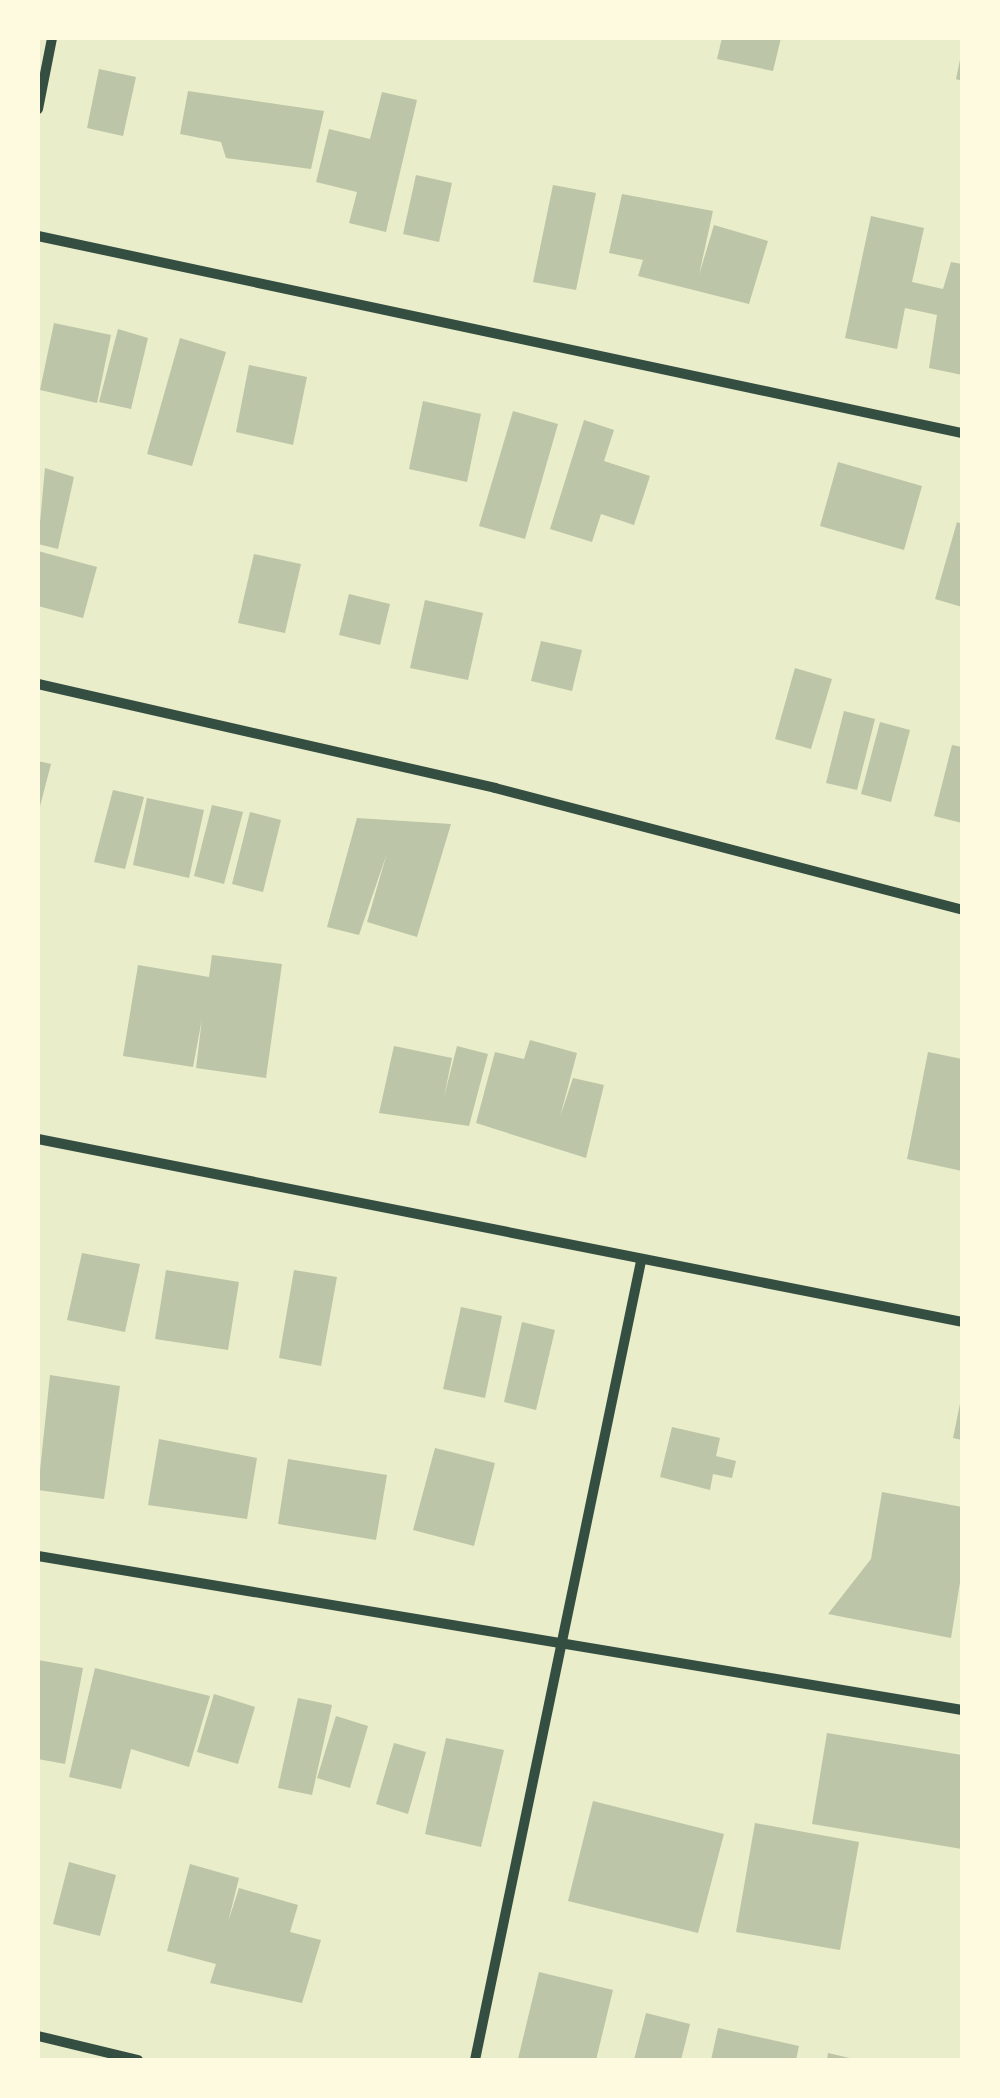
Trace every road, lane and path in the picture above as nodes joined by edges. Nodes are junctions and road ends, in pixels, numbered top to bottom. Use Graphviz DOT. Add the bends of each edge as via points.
graph roads {
  1 [pos="52,38"];
  2 [pos="38,109"];
  3 [pos="38,236"];
  4 [pos="962,433"];
  5 [pos="38,684"];
  6 [pos="962,910"];
  7 [pos="38,1140"];
  8 [pos="641,1261"];
  9 [pos="962,1322"];
  10 [pos="38,1556"];
  11 [pos="558,1643"];
  12 [pos="962,1710"];
  13 [pos="38,2036"];
  14 [pos="138,2060"];
  15 [pos="475,2060"];
  1 -- 2 [label="street"];
  3 -- 4 [label="street"];
  5 -- 6 [label="street" via="494,788"];
  7 -- 8 [label="street"];
  8 -- 9 [label="street"];
  8 -- 11 [label="street"];
  10 -- 11 [label="street"];
  11 -- 12 [label="street"];
  11 -- 15 [label="street"];
  13 -- 14 [label="street"];
}
